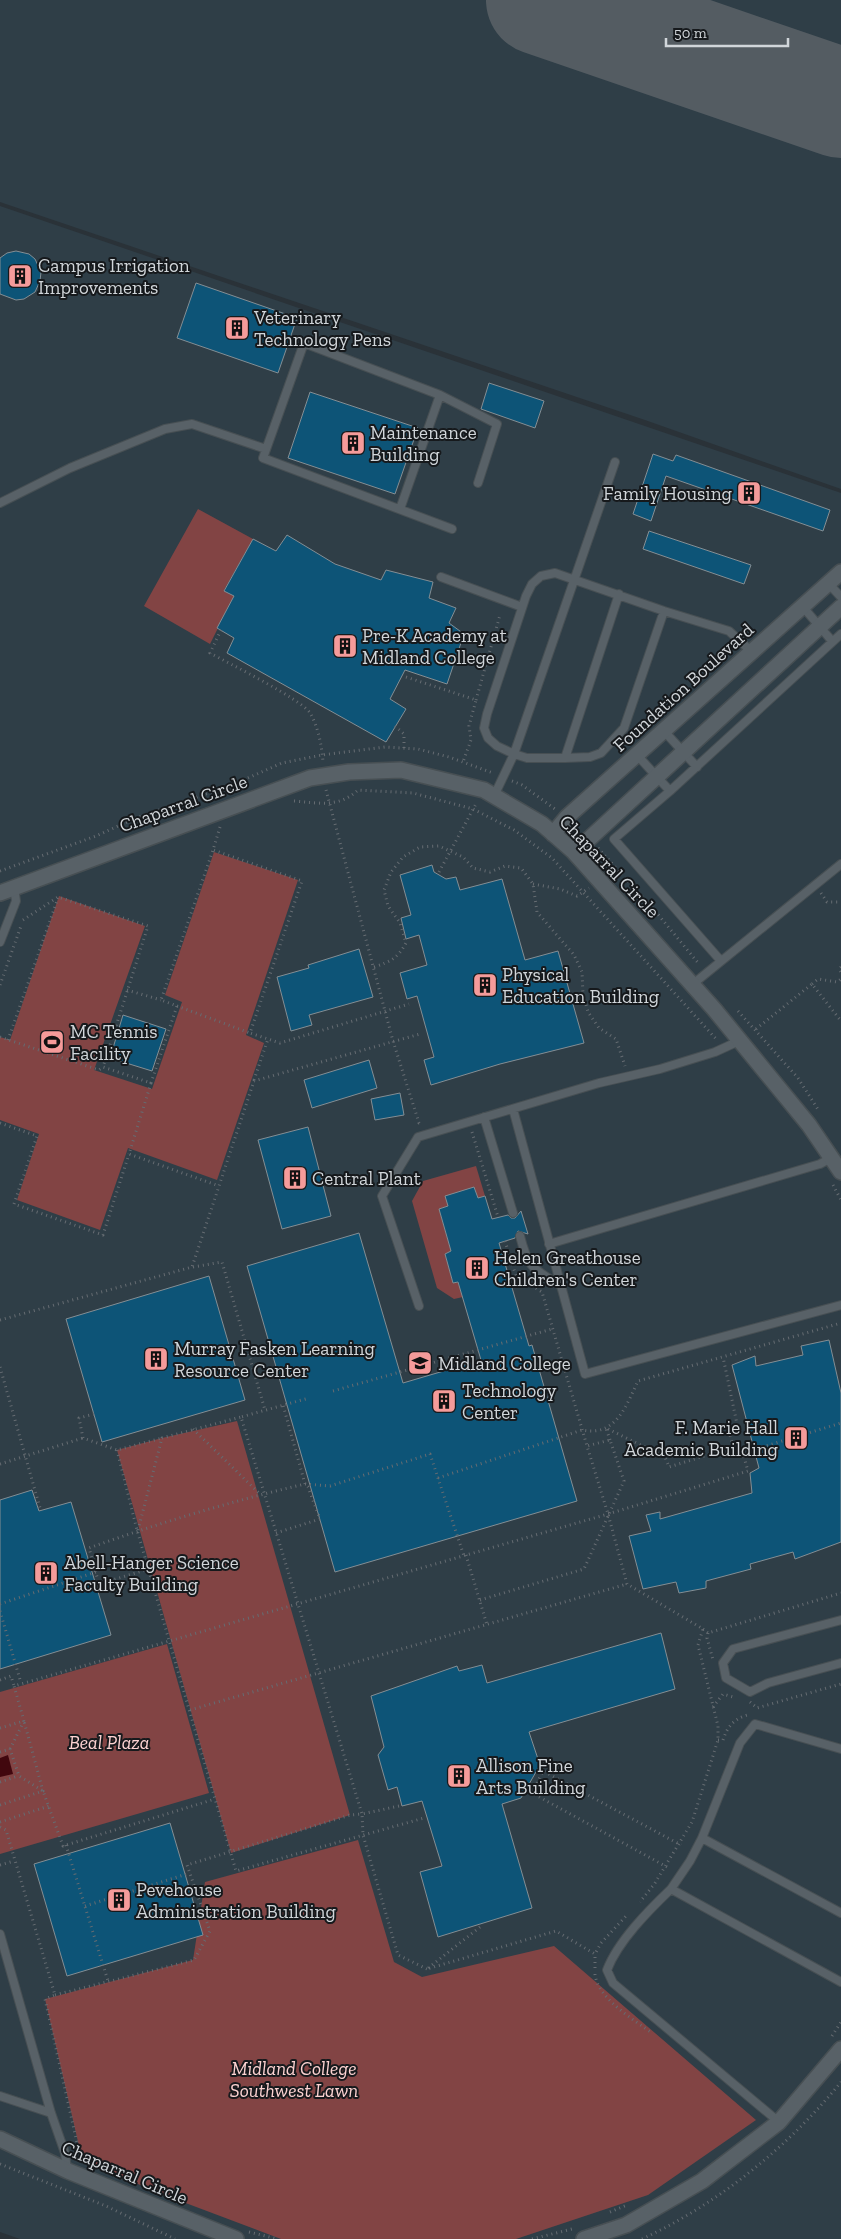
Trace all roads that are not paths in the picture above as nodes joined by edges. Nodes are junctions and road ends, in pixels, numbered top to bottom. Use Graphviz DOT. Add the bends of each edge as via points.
graph roads {
  1 [pos="440,394"];
  2 [pos="266,449"];
  3 [pos="615,462"];
  4 [pos="478,483"];
  5 [pos="0,503"];
  6 [pos="400,509"];
  7 [pos="452,529"];
  8 [pos="841,572"];
  9 [pos="441,577"];
  10 [pos="576,579"];
  11 [pos="828,583"];
  12 [pos="619,594"];
  13 [pos="841,598"];
  14 [pos="522,606"];
  15 [pos="803,607"];
  16 [pos="841,607"];
  17 [pos="664,611"];
  18 [pos="820,627"];
  19 [pos="841,634"];
  20 [pos="832,641"];
  21 [pos="752,652"];
  22 [pos="664,731"];
  23 [pos="684,752"];
  24 [pos="514,754"];
  25 [pos="637,755"];
  26 [pos="565,758"];
  27 [pos="697,767"];
  28 [pos="657,777"];
  29 [pos="670,791"];
  30 [pos="489,793"];
  31 [pos="553,834"];
  32 [pos="573,851"];
  33 [pos="841,864"];
  34 [pos="7,890"];
  35 [pos="0,942"];
  36 [pos="721,960"];
  37 [pos="693,984"];
  38 [pos="739,1041"];
  39 [pos="513,1109"];
  40 [pos="484,1117"];
  41 [pos="826,1161"];
  42 [pos="841,1172"];
  43 [pos="513,1213"];
  44 [pos="520,1236"];
  45 [pos="549,1244"];
  46 [pos="560,1285"];
  47 [pos="841,1305"];
  48 [pos="420,1306"];
  49 [pos="841,1620"];
  50 [pos="841,1663"];
  51 [pos="841,1749"];
  52 [pos="702,1838"];
  53 [pos="672,1889"];
  54 [pos="841,1913"];
  55 [pos="0,1934"];
  56 [pos="841,1982"];
  57 [pos="841,2049"];
  58 [pos="0,2096"];
  59 [pos="51,2113"];
  60 [pos="779,2122"];
  61 [pos="0,2139"];
  62 [pos="73,2173"];
  63 [pos="580,2234"];
  64 [pos="236,2239"];
  1 -- 2 [label="lane" via="304,343"];
  1 -- 4 [label="lane" via="497,424"];
  1 -- 6 [label="lane"];
  2 -- 5 [label="lane" via="192,424 164,429 70,468"];
  2 -- 6 [label="lane" via="263,458"];
  3 -- 10 [label="lane"];
  6 -- 7 [label="lane"];
  8 -- 11 [label="street, Foundation Boulevard"];
  9 -- 14 [label="lane"];
  10 -- 12 [label="lane"];
  10 -- 14 [label="lane" via="555,572 541,576 532,584"];
  10 -- 24 [label="lane"];
  11 -- 13 [label="lane"];
  11 -- 15 [label="street, Foundation Boulevard"];
  12 -- 17 [label="lane"];
  12 -- 26 [label="lane"];
  14 -- 24 [label="lane" via="484,728 488,738 497,746"];
  15 -- 18 [label="lane"];
  15 -- 21 [label="street, Foundation Boulevard"];
  16 -- 18 [label="street"];
  17 -- 21 [label="lane" via="729,632"];
  17 -- 26 [label="lane" via="624,728 601,753"];
  18 -- 20 [label="lane"];
  18 -- 23 [label="street"];
  19 -- 20 [label="lane"];
  20 -- 27 [label="lane"];
  21 -- 22 [label="street, Foundation Boulevard"];
  22 -- 23 [label="lane"];
  22 -- 25 [label="street, Foundation Boulevard"];
  23 -- 27 [label="lane"];
  23 -- 28 [label="street"];
  24 -- 26 [label="lane" via="527,758"];
  24 -- 30 [label="lane"];
  25 -- 28 [label="lane"];
  25 -- 31 [label="street, Foundation Boulevard"];
  27 -- 29 [label="lane"];
  28 -- 29 [label="lane"];
  28 -- 32 [label="street"];
  29 -- 36 [label="lane" via="614,839"];
  30 -- 31 [label="street, Chaparral Circle"];
  30 -- 34 [label="street, Chaparral Circle" via="401,770 349,772 310,778 219,819"];
  31 -- 32 [label="street, Chaparral Circle"];
  32 -- 37 [label="street, Chaparral Circle"];
  33 -- 36 [label="lane"];
  34 -- 35 [label="lane" via="16,901"];
  36 -- 37 [label="lane"];
  37 -- 38 [label="street, Chaparral Circle"];
  38 -- 39 [label="lane" via="656,1070"];
  38 -- 41 [label="street, Chaparral Circle" via="809,1125"];
  39 -- 40 [label="lane"];
  39 -- 45 [label="lane"];
  40 -- 43 [label="lane"];
  40 -- 48 [label="lane" via="418,1137 382,1196"];
  41 -- 42 [label="street, Chaparral Circle"];
  41 -- 45 [label="lane"];
  44 -- 46 [label="lane" via="525,1258 534,1270"];
  45 -- 46 [label="lane"];
  46 -- 47 [label="lane" via="585,1374"];
  49 -- 50 [label="lane" via="733,1649 723,1663 726,1678 750,1692 768,1683"];
  51 -- 52 [label="lane" via="755,1724 740,1743"];
  52 -- 53 [label="lane"];
  52 -- 54 [label="lane"];
  53 -- 56 [label="lane"];
  53 -- 60 [label="lane" via="613,1956 607,1970 613,1983"];
  55 -- 59 [label="lane"];
  57 -- 60 [label="street"];
  58 -- 59 [label="lane"];
  59 -- 62 [label="lane"];
  60 -- 63 [label="street" via="702,2181 626,2225"];
  61 -- 62 [label="street, Chaparral Circle"];
  62 -- 64 [label="street, Chaparral Circle"];
}
